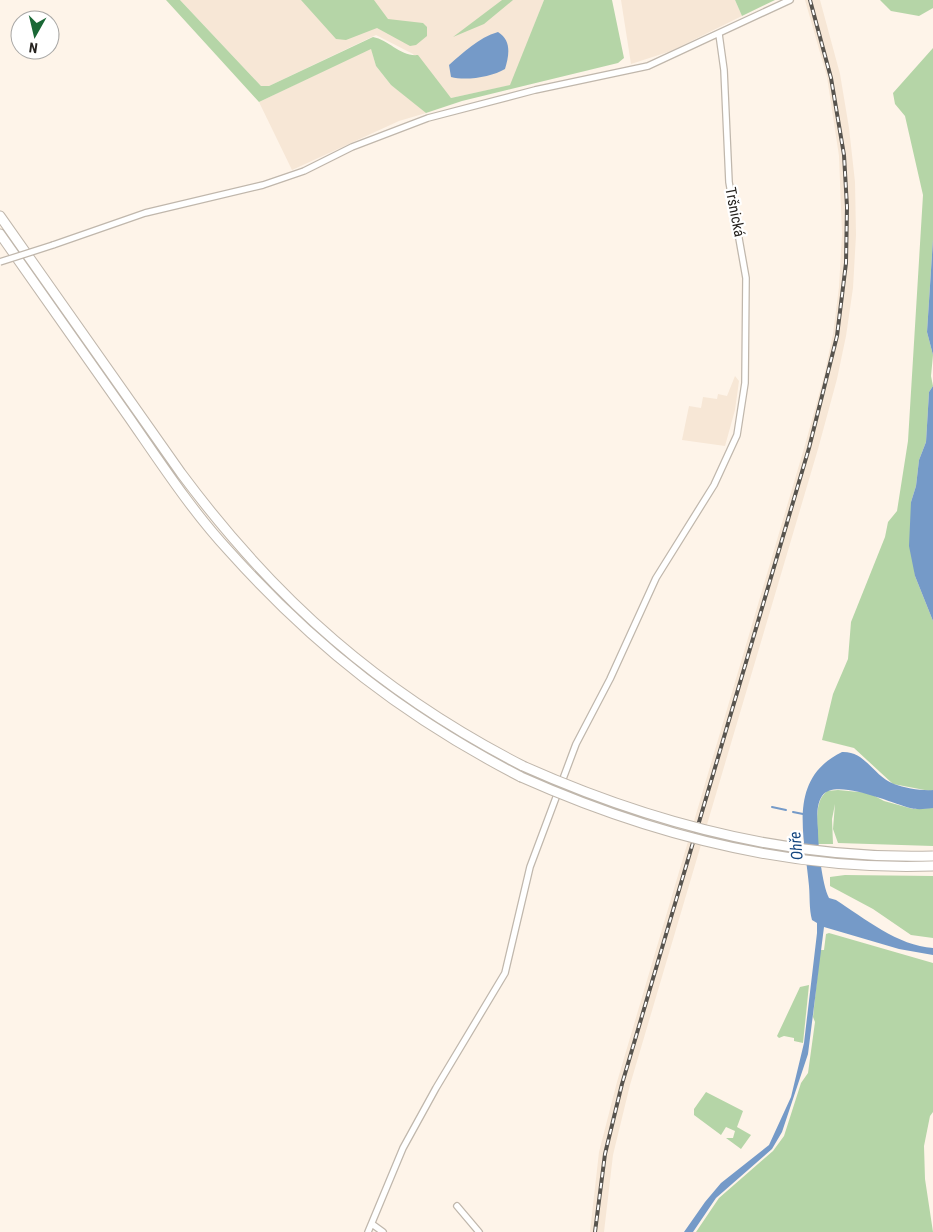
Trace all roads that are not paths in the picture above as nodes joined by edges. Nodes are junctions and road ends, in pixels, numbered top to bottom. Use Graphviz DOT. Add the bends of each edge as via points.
graph roads {
  1 [pos="790,0"];
  2 [pos="719,34"];
  3 [pos="0,216"];
  4 [pos="0,234"];
  5 [pos="0,262"];
  6 [pos="933,856"];
  7 [pos="933,866"];
  8 [pos="457,1206"];
  9 [pos="372,1224"];
  10 [pos="476,1231"];
  11 [pos="368,1232"];
  12 [pos="383,1232"];
  1 -- 2 [label="street"];
  2 -- 5 [label="street, bridge" via="656,63 428,118 263,185 145,213"];
  2 -- 9 [label="street, Tršnická" via="724,70 729,182 746,278 744,389 737,435 714,485 656,578 576,744 530,867 505,973 403,1148"];
  3 -- 6 [label="highway, bridge" via="191,488 265,576 296,608 368,670 442,721 523,766 617,805 711,832 830,852"];
  4 -- 7 [label="highway, bridge" via="172,479 228,550 322,645 410,714 521,777 621,817 714,844 830,862"];
  8 -- 10 [label="street"];
  9 -- 11 [label="street, Tršnická"];
  9 -- 12 [label="street"];
}
